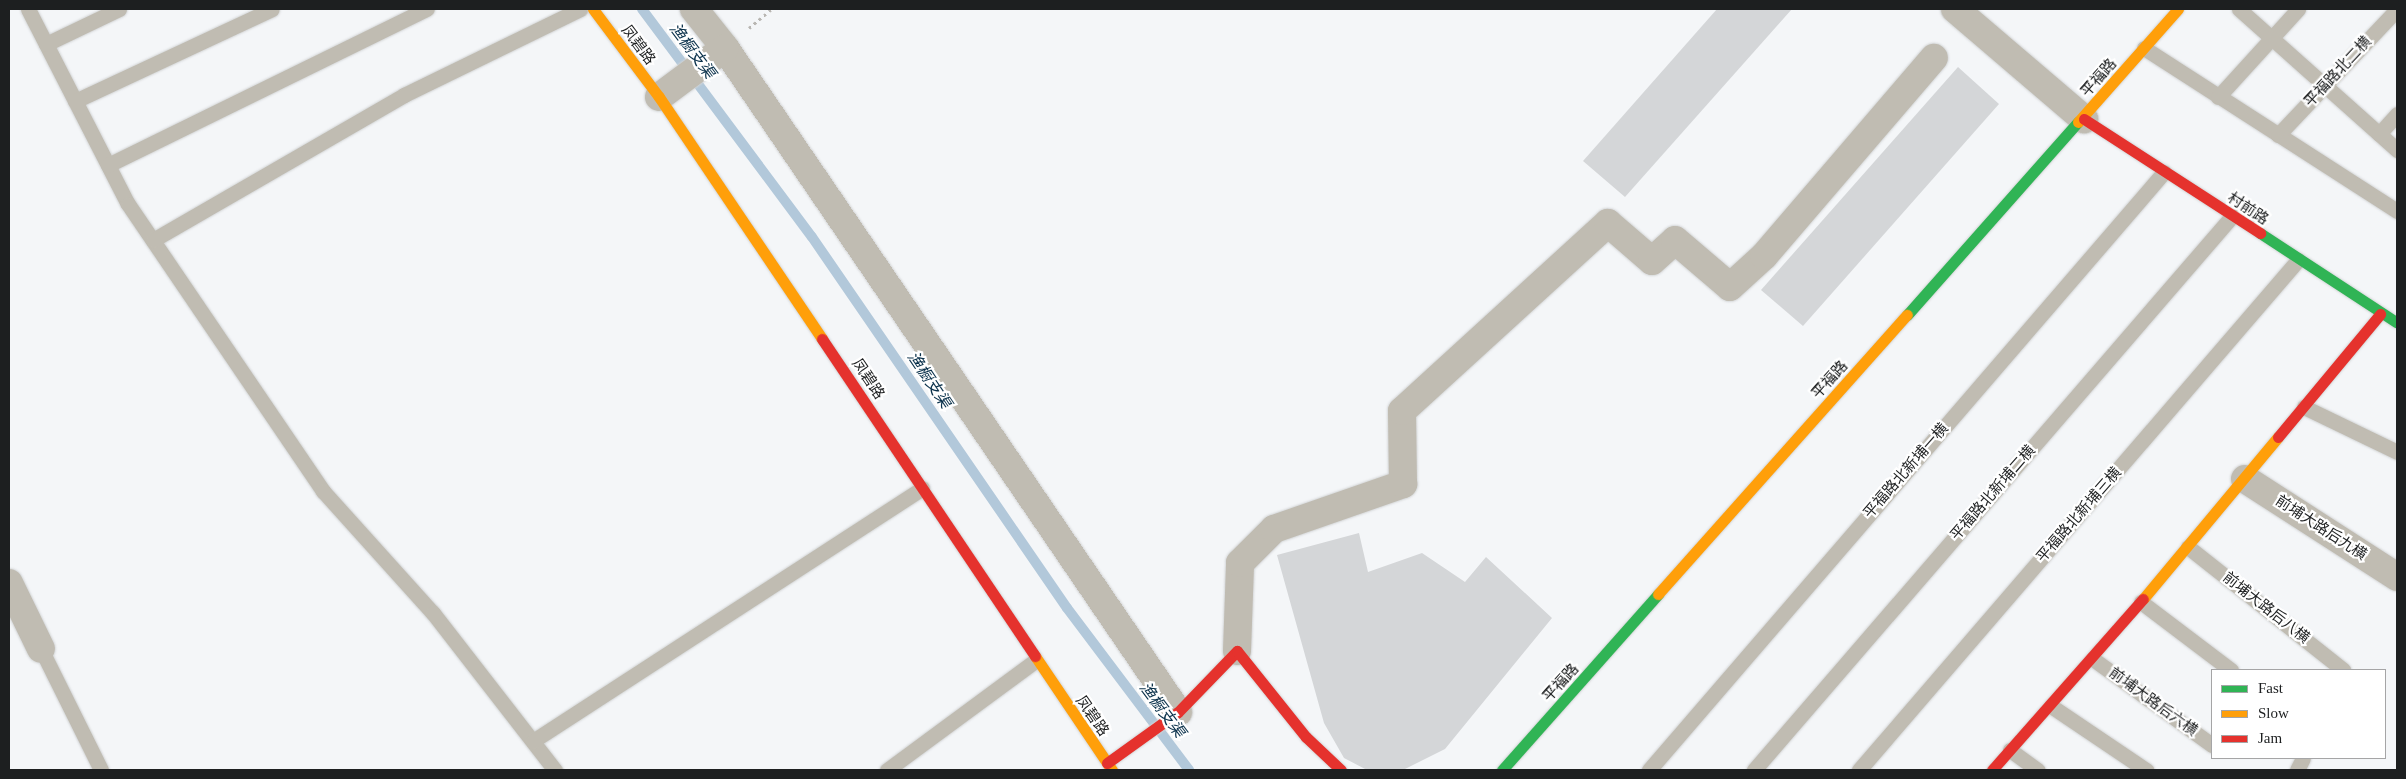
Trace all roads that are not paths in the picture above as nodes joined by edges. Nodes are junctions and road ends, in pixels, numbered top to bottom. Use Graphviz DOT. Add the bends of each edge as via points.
graph roads {
  1 [pos="28,9"];
  2 [pos="119,9"];
  3 [pos="272,9"];
  4 [pos="427,9"];
  5 [pos="580,9"];
  6 [pos="593,9"];
  7 [pos="694,9"];
  8 [pos="1955,9"];
  9 [pos="2178,9"];
  10 [pos="2239,9"];
  11 [pos="2298,9"];
  12 [pos="2397,9"];
  13 [pos="2271,38"];
  14 [pos="46,44"];
  15 [pos="725,48"];
  16 [pos="2144,48"];
  17 [pos="1934,58"];
  18 [pos="2325,86"];
  19 [pos="2218,96"];
  20 [pos="659,97"];
  21 [pos="75,101"];
  22 [pos="2397,114"];
  23 [pos="2084,119"];
  24 [pos="2379,134"];
  25 [pos="2278,135"];
  26 [pos="2397,150"];
  27 [pos="108,165"];
  28 [pos="2164,172"];
  29 [pos="2397,211"];
  30 [pos="2232,216"];
  31 [pos="153,240"];
  32 [pos="2298,260"];
  33 [pos="2380,314"];
  34 [pos="2397,323"];
  35 [pos="2304,407"];
  36 [pos="2397,452"];
  37 [pos="2246,479"];
  38 [pos="922,488"];
  39 [pos="2188,547"];
  40 [pos="2397,577"];
  41 [pos="9,583"];
  42 [pos="2141,602"];
  43 [pos="41,649"];
  44 [pos="1237,651"];
  45 [pos="2093,659"];
  46 [pos="1035,660"];
  47 [pos="2230,669"];
  48 [pos="2344,669"];
  49 [pos="2051,706"];
  50 [pos="1178,712"];
  51 [pos="533,741"];
  52 [pos="2211,744"];
  53 [pos="2010,750"];
  54 [pos="1109,766"];
  55 [pos="101,770"];
  56 [pos="555,770"];
  57 [pos="887,770"];
  58 [pos="1341,770"];
  59 [pos="1502,770"];
  60 [pos="1649,770"];
  61 [pos="1754,770"];
  62 [pos="1859,770"];
  63 [pos="1992,770"];
  64 [pos="2038,770"];
  65 [pos="2146,770"];
  1 -- 14 [label="lane"];
  2 -- 14 [label="lane"];
  3 -- 21 [label="lane"];
  4 -- 27 [label="lane"];
  5 -- 31 [label="lane" via="404,95"];
  6 -- 20 [label="street, 凤碧路"];
  7 -- 15 [label="street"];
  8 -- 23 [label="street"];
  9 -- 16 [label="street, 平福路"];
  10 -- 13 [label="lane"];
  11 -- 13 [label="lane"];
  12 -- 18 [label="lane, 平福路北二横"];
  13 -- 18 [label="lane"];
  13 -- 19 [label="lane"];
  14 -- 21 [label="lane"];
  15 -- 20 [label="street"];
  15 -- 50 [label="street"];
  16 -- 19 [label="lane"];
  16 -- 23 [label="street, 平福路"];
  17 -- 44 [label="street" via="1764,256 1730,288 1675,240 1652,261 1608,223 1402,411 1403,484 1274,529 1240,563"];
  18 -- 24 [label="lane"];
  18 -- 25 [label="lane, 平福路北二横"];
  19 -- 25 [label="lane"];
  20 -- 38 [label="street, 凤碧路"];
  21 -- 27 [label="lane"];
  22 -- 24 [label="lane"];
  23 -- 28 [label="street, 村前路"];
  23 -- 59 [label="street, 平福路"];
  24 -- 26 [label="lane"];
  25 -- 29 [label="lane"];
  27 -- 31 [label="lane"];
  28 -- 30 [label="street, 村前路"];
  28 -- 60 [label="lane, 平福路北新埔一横"];
  30 -- 32 [label="street, 村前路"];
  30 -- 61 [label="lane, 平福路北新埔二横"];
  31 -- 51 [label="lane" via="323,491 433,613"];
  32 -- 33 [label="street, 村前路"];
  32 -- 62 [label="lane, 平福路北新埔三横"];
  33 -- 34 [label="street, 村前路"];
  33 -- 35 [label="street"];
  35 -- 36 [label="lane"];
  35 -- 37 [label="street"];
  37 -- 39 [label="street"];
  37 -- 40 [label="street, 前埔大路后九横"];
  38 -- 46 [label="street, 凤碧路"];
  38 -- 51 [label="lane"];
  39 -- 42 [label="street"];
  39 -- 48 [label="lane, 前埔大路后八横"];
  41 -- 43 [label="street"];
  42 -- 45 [label="street"];
  42 -- 47 [label="lane"];
  43 -- 55 [label="lane"];
  44 -- 50 [label="street"];
  44 -- 58 [label="street" via="1306,737"];
  45 -- 49 [label="street"];
  45 -- 52 [label="lane, 前埔大路后六横"];
  46 -- 54 [label="street, 凤碧路"];
  46 -- 57 [label="lane"];
  49 -- 53 [label="street"];
  49 -- 65 [label="lane"];
  50 -- 54 [label="street"];
  51 -- 56 [label="lane"];
  53 -- 63 [label="street"];
  53 -- 64 [label="lane"];
}
